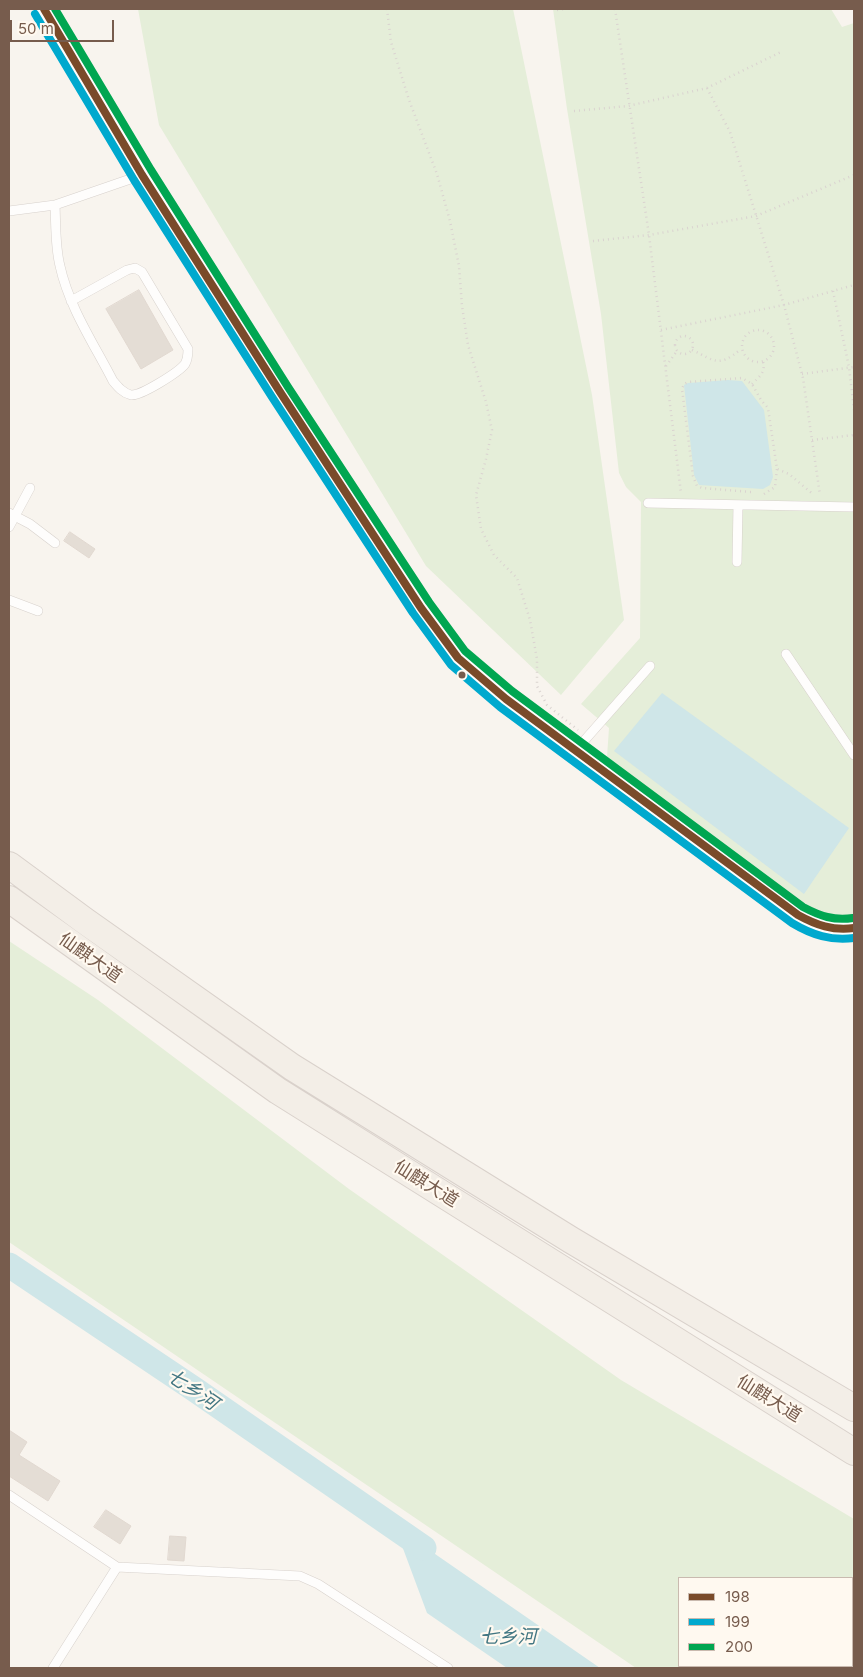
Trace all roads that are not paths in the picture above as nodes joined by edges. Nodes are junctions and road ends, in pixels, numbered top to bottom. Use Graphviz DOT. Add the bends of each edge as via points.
graph roads {
  1 [pos="44,9"];
  2 [pos="142,175"];
  3 [pos="55,205"];
  4 [pos="9,211"];
  5 [pos="71,301"];
  6 [pos="30,488"];
  7 [pos="648,504"];
  8 [pos="738,505"];
  9 [pos="854,507"];
  10 [pos="11,514"];
  11 [pos="9,527"];
  12 [pos="54,543"];
  13 [pos="737,562"];
  14 [pos="9,600"];
  15 [pos="38,611"];
  16 [pos="786,654"];
  17 [pos="650,666"];
  18 [pos="576,750"];
  19 [pos="854,755"];
  20 [pos="9,864"];
  21 [pos="9,900"];
  22 [pos="854,928"];
  23 [pos="854,1408"];
  24 [pos="854,1452"];
  25 [pos="9,1495"];
  26 [pos="117,1567"];
  27 [pos="53,1668"];
  28 [pos="448,1668"];
  1 -- 2 [label="street"];
  2 -- 3 [label="lane"];
  2 -- 18 [label="street" via="421,608 458,658 506,699"];
  3 -- 4 [label="lane"];
  3 -- 5 [label="lane" via="59,264"];
  5 -- 5 [label="lane" via="120,390 138,395 184,366 188,349 142,272 135,268 127,270"];
  6 -- 10 [label="lane"];
  7 -- 8 [label="lane"];
  8 -- 9 [label="lane"];
  8 -- 13 [label="lane"];
  10 -- 11 [label="lane"];
  10 -- 12 [label="lane"];
  14 -- 15 [label="lane"];
  16 -- 19 [label="lane"];
  17 -- 18 [label="lane"];
  18 -- 22 [label="street" via="798,915 830,930"];
  20 -- 23 [label="main road, 仙麒大道" via="292,1067 571,1240"];
  21 -- 24 [label="main road, 仙麒大道" via="278,1091"];
  25 -- 26 [label="lane"];
  26 -- 27 [label="lane"];
  26 -- 28 [label="lane" via="300,1576 318,1584"];
}
